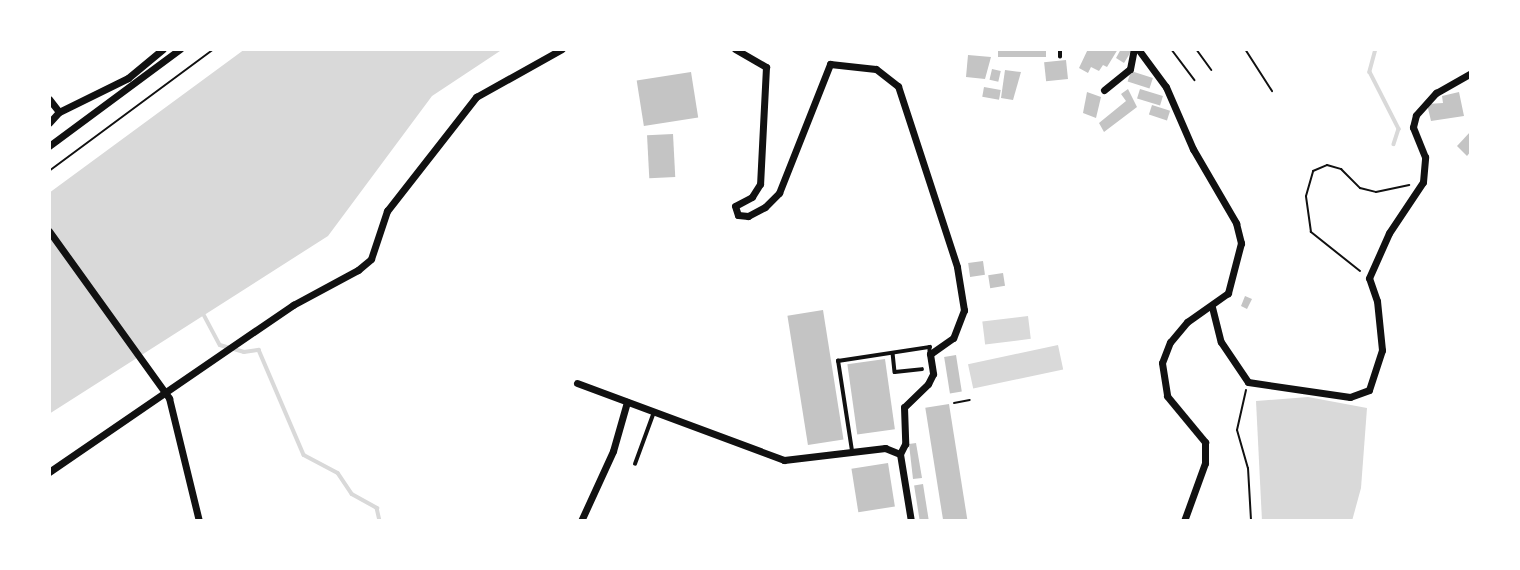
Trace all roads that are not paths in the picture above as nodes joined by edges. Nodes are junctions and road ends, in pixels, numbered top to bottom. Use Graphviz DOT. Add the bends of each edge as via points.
graph roads {
  1 [pos="163,49"];
  2 [pos="180,49"];
  3 [pos="562,49"];
  4 [pos="736,49"];
  5 [pos="1060,49"];
  6 [pos="1136,49"];
  7 [pos="1060,57"];
  8 [pos="1471,72"];
  9 [pos="1104,90"];
  10 [pos="49,99"];
  11 [pos="59,112"];
  12 [pos="49,123"];
  13 [pos="49,146"];
  14 [pos="49,231"];
  15 [pos="1212,307"];
  16 [pos="892,353"];
  17 [pos="930,354"];
  18 [pos="922,369"];
  19 [pos="577,383"];
  20 [pos="163,389"];
  21 [pos="627,402"];
  22 [pos="654,412"];
  23 [pos="852,452"];
  24 [pos="900,454"];
  25 [pos="635,464"];
  26 [pos="49,471"];
  27 [pos="200,521"];
  28 [pos="581,521"];
  29 [pos="911,521"];
  30 [pos="1184,521"];
  1 -- 11 [label="street" via="128,78"];
  2 -- 13 [label="street"];
  3 -- 20 [label="street" via="476,97 387,211 371,260"];
  4 -- 17 [label="street" via="765,67 766,79 760,184 752,197 736,206 738,215 748,216 765,207 779,193 830,64 876,69 898,86 957,267 964,310 953,338"];
  5 -- 7 [label="lane"];
  6 -- 9 [label="street" via="1130,69"];
  6 -- 15 [label="street" via="1166,88 1193,149 1236,223 1241,243 1237,269 1228,293"];
  8 -- 15 [label="street" via="1436,93 1416,115 1413,127 1425,157 1423,182 1389,233 1369,278 1377,301 1382,350 1369,390 1350,397 1248,382 1221,342"];
  10 -- 11 [label="street"];
  11 -- 12 [label="street"];
  14 -- 20 [label="street"];
  15 -- 30 [label="street" via="1187,322 1170,342 1162,363 1167,396 1205,442 1205,463"];
  16 -- 17 [label="lane" via="930,347"];
  16 -- 18 [label="lane" via="895,372"];
  16 -- 23 [label="lane" via="838,361"];
  17 -- 24 [label="street" via="933,374 904,407 905,444"];
  19 -- 21 [label="street"];
  20 -- 26 [label="street"];
  20 -- 27 [label="street"];
  21 -- 22 [label="street"];
  21 -- 28 [label="street" via="613,451"];
  22 -- 23 [label="street" via="785,460"];
  22 -- 25 [label="lane"];
  23 -- 24 [label="street" via="885,448"];
  24 -- 29 [label="street"];
}
